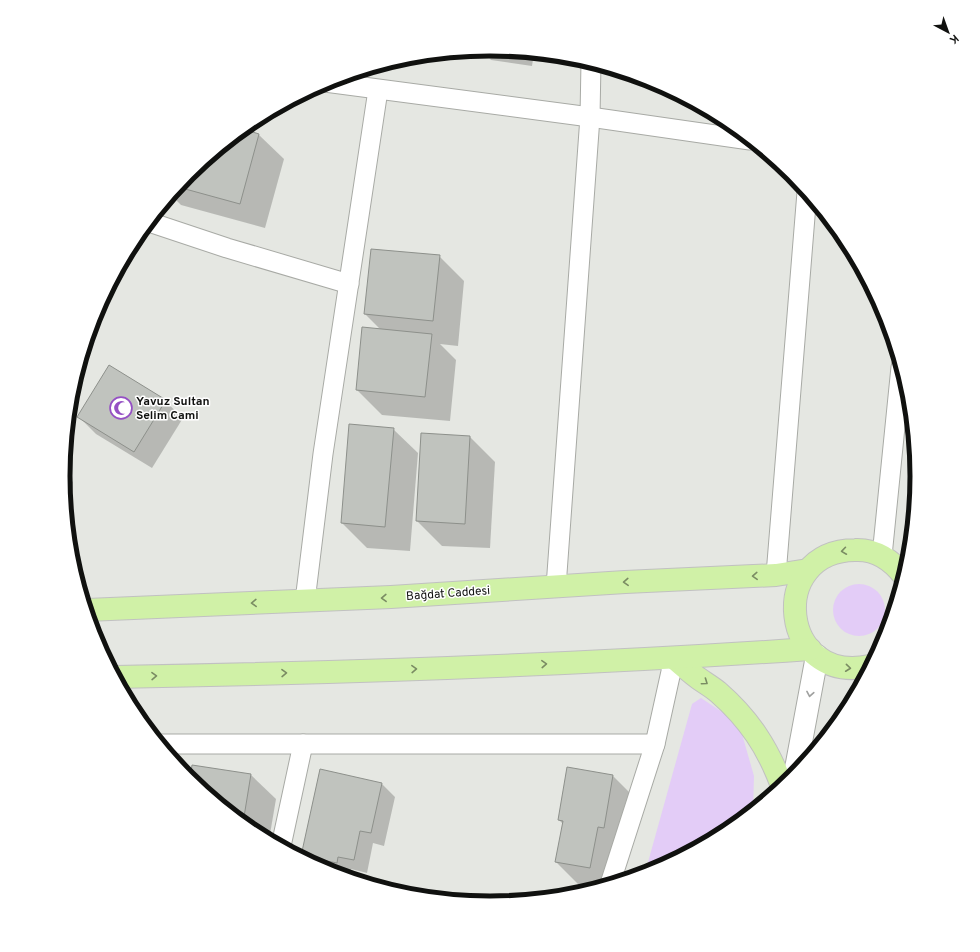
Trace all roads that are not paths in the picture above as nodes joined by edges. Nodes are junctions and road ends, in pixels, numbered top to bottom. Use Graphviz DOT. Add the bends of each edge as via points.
graph roads {
  1 [pos="591,68"];
  2 [pos="339,84"];
  3 [pos="378,90"];
  4 [pos="590,117"];
  5 [pos="740,138"];
  6 [pos="806,199"];
  7 [pos="154,224"];
  8 [pos="349,284"];
  9 [pos="901,388"];
  10 [pos="898,567"];
  11 [pos="808,570"];
  12 [pos="776,575"];
  13 [pos="556,587"];
  14 [pos="305,601"];
  15 [pos="92,610"];
  16 [pos="813,652"];
  17 [pos="674,658"];
  18 [pos="864,667"];
  19 [pos="121,676"];
  20 [pos="167,744"];
  21 [pos="303,744"];
  22 [pos="655,744"];
  23 [pos="798,762"];
  24 [pos="780,780"];
  25 [pos="282,841"];
  26 [pos="612,878"];
  1 -- 4 [label="street"];
  2 -- 3 [label="street"];
  3 -- 4 [label="street"];
  3 -- 8 [label="street"];
  4 -- 5 [label="street"];
  4 -- 13 [label="street"];
  6 -- 12 [label="street"];
  7 -- 8 [label="street"];
  8 -- 14 [label="street" via="323,454"];
  9 -- 10 [label="street"];
  10 -- 11 [label="main road, one-way" via="863,550 842,550 824,557"];
  11 -- 12 [label="main road, Bağdat Caddesi"];
  11 -- 16 [label="main road" via="799,585 794,607 800,635"];
  12 -- 13 [label="main road, Bağdat Caddesi, one-way"];
  13 -- 14 [label="main road, Bağdat Caddesi, one-way"];
  14 -- 15 [label="main road, Bağdat Caddesi, one-way"];
  16 -- 17 [label="main road"];
  16 -- 18 [label="main road, one-way" via="830,664 844,668"];
  16 -- 23 [label="street, one-way"];
  19 -- 17 [label="main road, one-way" via="466,668"];
  17 -- 22 [label="street"];
  17 -- 24 [label="main road, one-way" via="736,708 765,746"];
  20 -- 21 [label="street"];
  21 -- 22 [label="street"];
  21 -- 25 [label="street"];
  22 -- 26 [label="street"];
}
